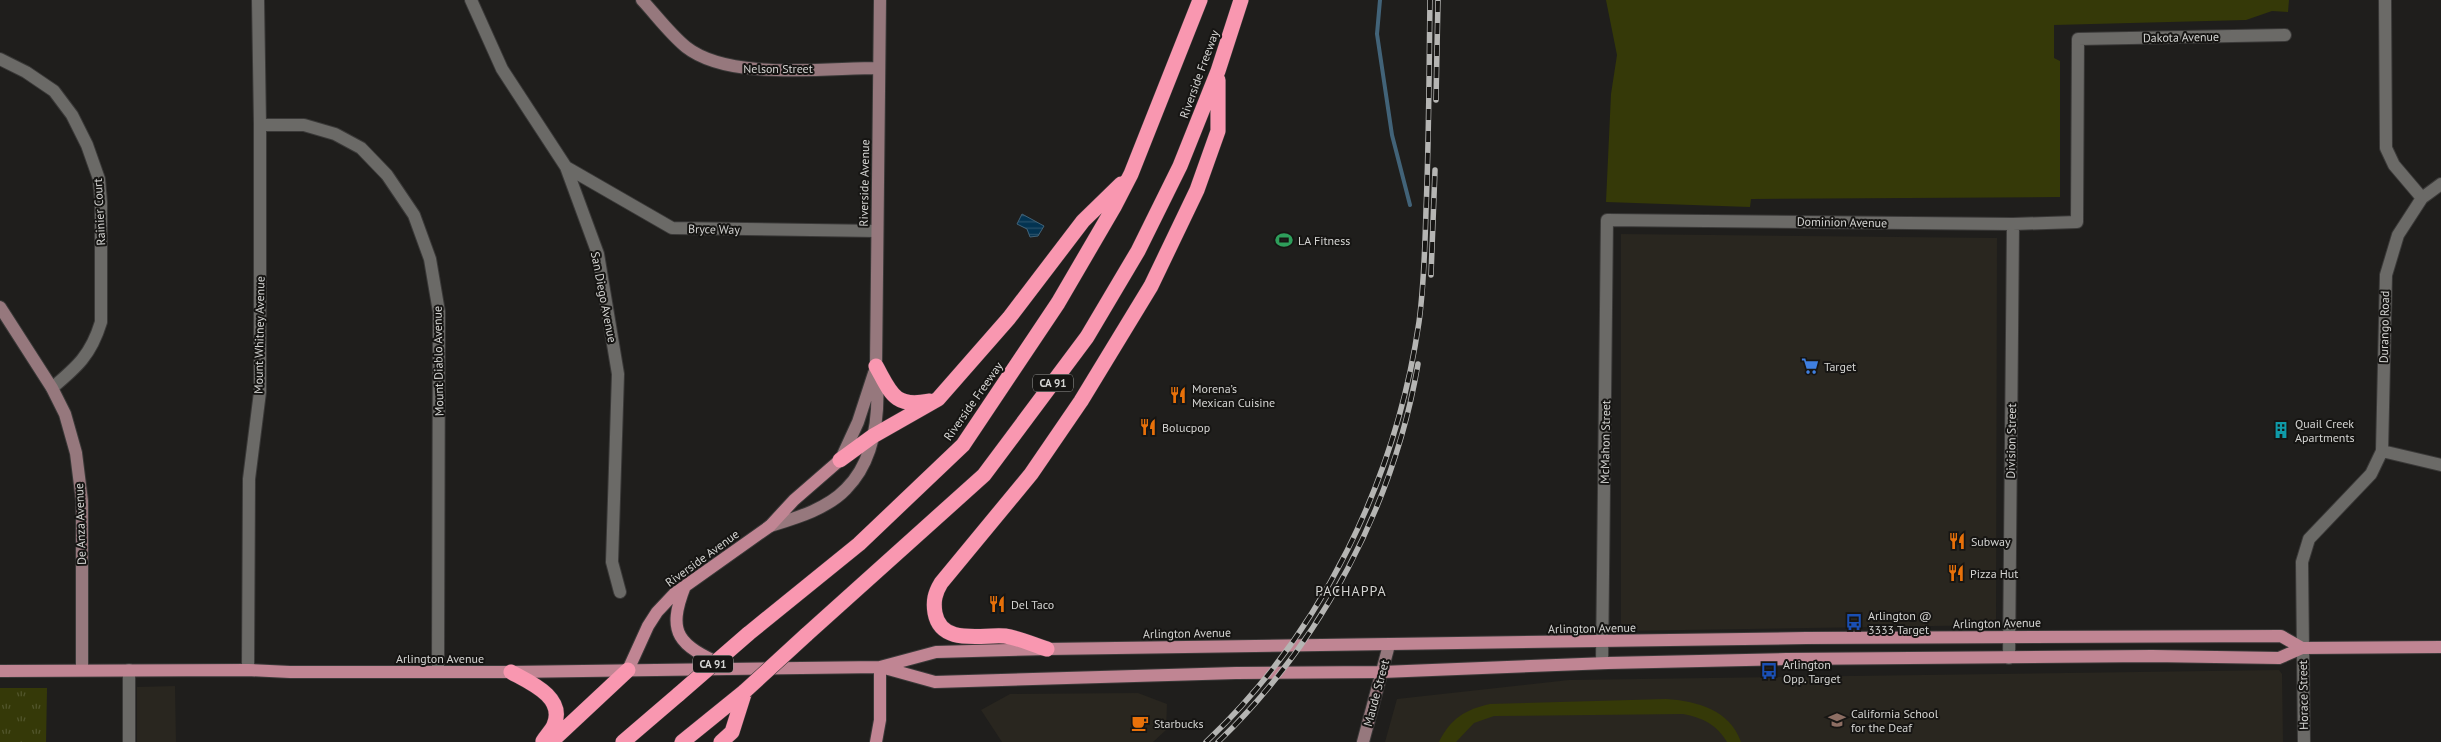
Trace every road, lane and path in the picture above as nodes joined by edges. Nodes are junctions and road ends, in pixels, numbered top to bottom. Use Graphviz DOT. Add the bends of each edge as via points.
graph roads {
  1 [pos="258,0"];
  2 [pos="471,0"];
  3 [pos="642,0"];
  4 [pos="880,0"];
  5 [pos="1200,0"];
  6 [pos="1241,0"];
  7 [pos="2385,0"];
  8 [pos="2285,35"];
  9 [pos="0,59"];
  10 [pos="879,68"];
  11 [pos="1218,71"];
  12 [pos="260,125"];
  13 [pos="566,168"];
  14 [pos="1130,174"];
  15 [pos="2441,184"];
  16 [pos="2422,198"];
  17 [pos="1607,220"];
  18 [pos="2077,222"];
  19 [pos="2013,224"];
  20 [pos="877,231"];
  21 [pos="0,307"];
  22 [pos="876,366"];
  23 [pos="52,388"];
  24 [pos="938,399"];
  25 [pos="873,436"];
  26 [pos="2382,451"];
  27 [pos="840,460"];
  28 [pos="2441,465"];
  29 [pos="770,526"];
  30 [pos="686,585"];
  31 [pos="620,592"];
  32 [pos="2008,636"];
  33 [pos="1603,641"];
  34 [pos="1389,644"];
  35 [pos="2441,647"];
  36 [pos="2302,648"];
  37 [pos="1047,649"];
  38 [pos="2008,658"];
  39 [pos="1602,663"];
  40 [pos="880,666"];
  41 [pos="729,668"];
  42 [pos="82,670"];
  43 [pos="129,670"];
  44 [pos="248,670"];
  45 [pos="628,670"];
  46 [pos="0,671"];
  47 [pos="438,672"];
  48 [pos="511,672"];
  49 [pos="1382,672"];
  50 [pos="745,691"];
  51 [pos="129,742"];
  52 [pos="542,742"];
  53 [pos="552,742"];
  54 [pos="623,742"];
  55 [pos="682,742"];
  56 [pos="721,742"];
  57 [pos="876,742"];
  58 [pos="1364,742"];
  59 [pos="2304,742"];
  1 -- 12 [label="street, Mount Whitney Avenue"];
  2 -- 13 [label="street, San Diego Avenue" via="502,69"];
  3 -- 10 [label="street, Nelson Street" via="686,47 714,63 745,70"];
  4 -- 10 [label="street, Riverside Avenue"];
  5 -- 14 [label="highway, Riverside Freeway / CA 91"];
  6 -- 11 [label="highway, Riverside Freeway / CA 91"];
  7 -- 16 [label="street" via="2386,148 2394,165"];
  8 -- 18 [label="street, Dakota Avenue" via="2078,40"];
  9 -- 23 [label="street, Rainier Court" via="54,91 72,115 99,179 101,322 95,343 82,363"];
  10 -- 20 [label="street, Riverside Avenue"];
  11 -- 37 [label="highway" via="1218,131 1197,190 1151,286 1031,474 934,595 936,618 948,633 1006,636"];
  11 -- 50 [label="highway, Riverside Freeway / CA 91, bridge" via="1180,166 1142,243 1087,337 984,475"];
  12 -- 44 [label="street, Mount Whitney Avenue" via="260,392 249,479"];
  12 -- 47 [label="street, Mount Diablo Avenue" via="304,125 335,134 361,148 387,175 414,215 430,260 439,312"];
  13 -- 20 [label="street, Bryce Way" via="672,228"];
  13 -- 31 [label="street, San Diego Avenue" via="598,254 618,374 612,562"];
  14 -- 24 [label="highway" via="1084,221 1009,318"];
  14 -- 54 [label="highway, Riverside Freeway / CA 91, bridge" via="1090,251 963,445 858,544"];
  15 -- 16 [label="street"];
  16 -- 26 [label="street, Durango Road" via="2398,236 2386,275"];
  17 -- 19 [label="street, Dominion Avenue"];
  17 -- 33 [label="street, McMahon Street"];
  18 -- 19 [label="street, Dominion Avenue"];
  19 -- 32 [label="street, Division Street"];
  20 -- 22 [label="street, Riverside Avenue"];
  21 -- 23 [label="street, De Anza Avenue"];
  22 -- 24 [label="highway" via="898,399 912,404"];
  22 -- 25 [label="street, Riverside Avenue" via="878,391"];
  22 -- 27 [label="street, Riverside Avenue" via="865,403"];
  23 -- 42 [label="street, De Anza Avenue" via="76,453 82,501"];
  24 -- 25 [label="highway"];
  25 -- 27 [label="highway"];
  25 -- 29 [label="street, Riverside Avenue" via="871,449 860,471 846,489 798,518"];
  26 -- 28 [label="street"];
  26 -- 36 [label="street, Durango Road" via="2371,474 2309,539 2302,562"];
  27 -- 29 [label="main road, Riverside Avenue"];
  29 -- 30 [label="main road, Riverside Avenue"];
  30 -- 41 [label="main road" via="677,607 675,623 681,639 696,652"];
  30 -- 45 [label="main road, Riverside Avenue" via="657,612"];
  32 -- 33 [label="main road, Arlington Avenue"];
  32 -- 36 [label="main road, Arlington Avenue" via="2281,636"];
  32 -- 38 [label="street, Division Street"];
  33 -- 34 [label="main road, Arlington Avenue"];
  33 -- 39 [label="street, McMahon Street"];
  34 -- 37 [label="main road, Arlington Avenue"];
  34 -- 49 [label="street, Maude Street"];
  35 -- 36 [label="main road, Arlington Avenue"];
  36 -- 38 [label="main road, Arlington Avenue" via="2279,658"];
  36 -- 59 [label="street, Horace Street"];
  37 -- 40 [label="main road, Arlington Avenue" via="936,652"];
  38 -- 39 [label="main road, Arlington Avenue"];
  39 -- 49 [label="main road, Arlington Avenue"];
  40 -- 41 [label="main road, Arlington Avenue"];
  40 -- 49 [label="main road, Arlington Avenue" via="935,682"];
  40 -- 57 [label="main road" via="880,720"];
  41 -- 45 [label="main road, Arlington Avenue"];
  42 -- 43 [label="main road, Arlington Avenue"];
  42 -- 46 [label="main road, Arlington Avenue"];
  43 -- 44 [label="main road, Arlington Avenue"];
  43 -- 51 [label="street"];
  44 -- 47 [label="main road, Arlington Avenue"];
  45 -- 48 [label="main road, Arlington Avenue"];
  45 -- 53 [label="highway"];
  47 -- 48 [label="main road, Arlington Avenue"];
  48 -- 52 [label="highway" via="547,694 554,704 555,724"];
  49 -- 58 [label="street, Maude Street"];
  50 -- 55 [label="highway, Riverside Freeway / CA 91"];
  50 -- 56 [label="highway" via="732,732"];
}
